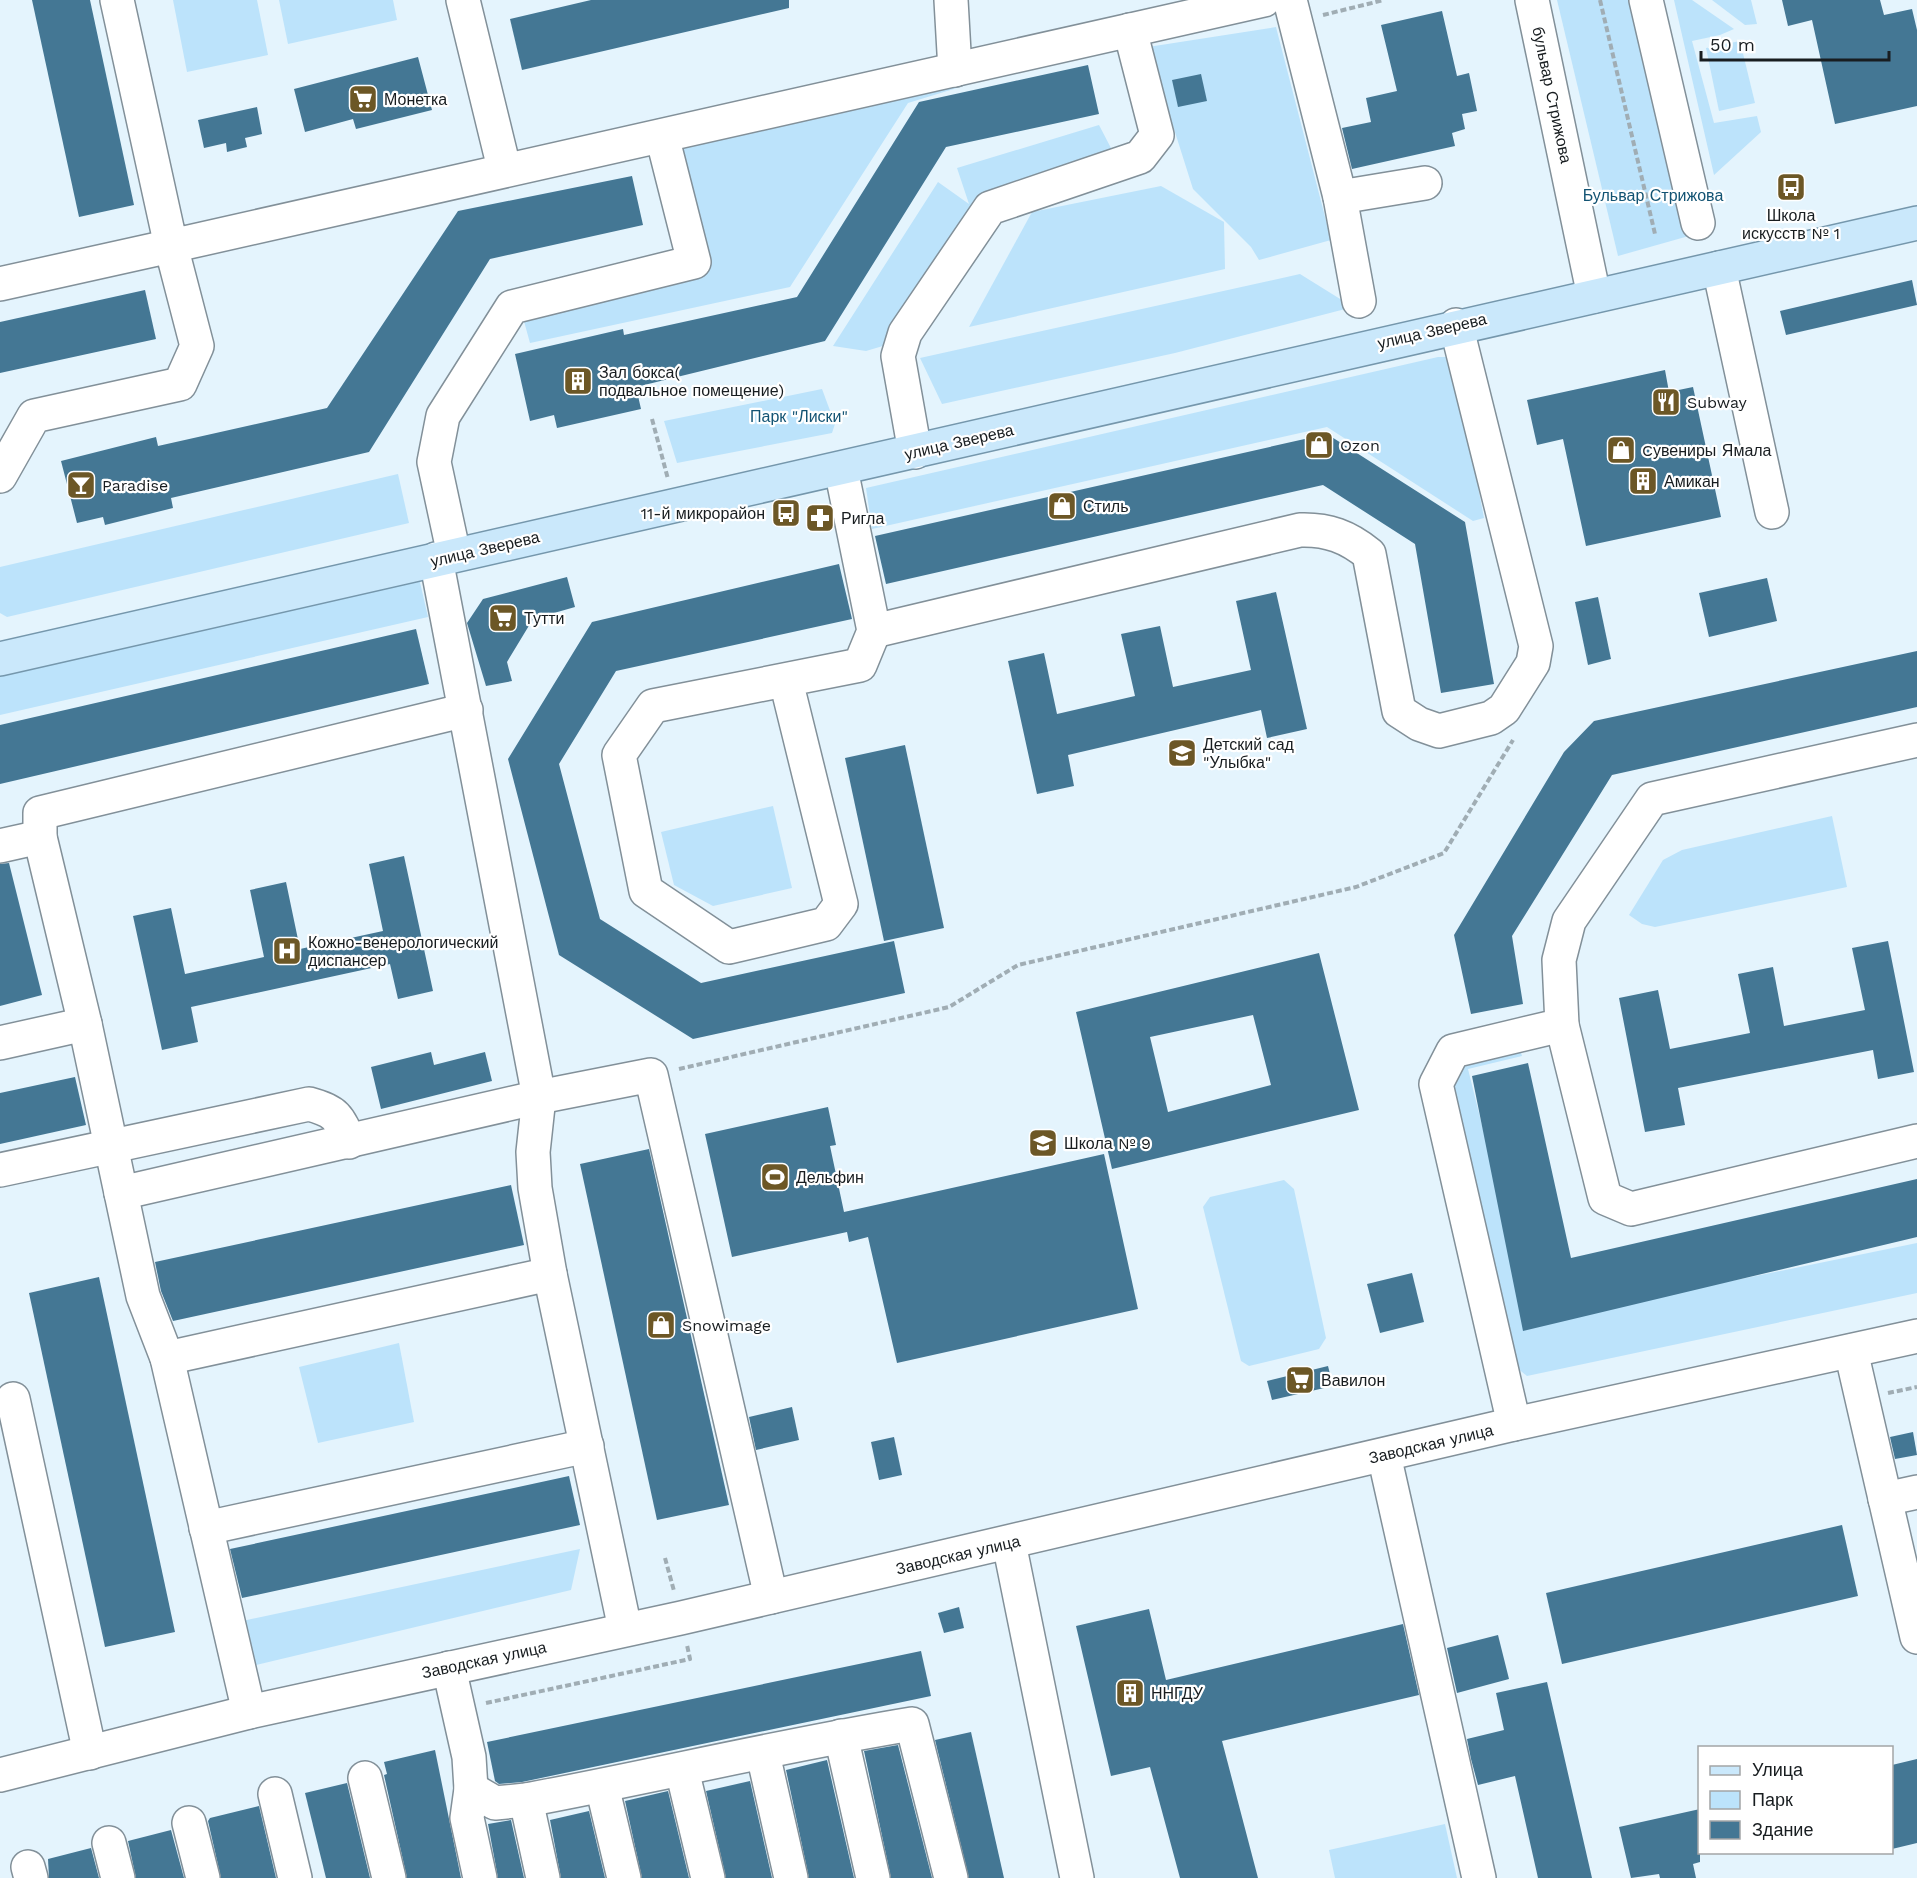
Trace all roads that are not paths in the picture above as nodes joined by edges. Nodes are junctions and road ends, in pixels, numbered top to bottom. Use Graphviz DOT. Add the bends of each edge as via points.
graph roads {
  1 [pos="117,0"];
  2 [pos="464,0"];
  3 [pos="951,0"];
  4 [pos="1264,0"];
  5 [pos="1532,0"];
  6 [pos="1646,0"];
  7 [pos="1293,11"];
  8 [pos="1130,30"];
  9 [pos="955,70"];
  10 [pos="662,136"];
  11 [pos="504,168"];
  12 [pos="1425,183"];
  13 [pos="1340,197"];
  14 [pos="1698,223"];
  15 [pos="1917,223"];
  16 [pos="171,246"];
  17 [pos="1719,268"];
  18 [pos="0,284"];
  19 [pos="1593,296"];
  20 [pos="1359,301"];
  21 [pos="1456,325"];
  22 [pos="915,452"];
  23 [pos="841,469"];
  24 [pos="0,476"];
  25 [pos="1772,512"];
  26 [pos="445,557"];
  27 [pos="874,631"];
  28 [pos="0,660"];
  29 [pos="786,681"];
  30 [pos="466,710"];
  31 [pos="1915,751"];
  32 [pos="40,837"];
  33 [pos="0,846"];
  34 [pos="85,1024"];
  35 [pos="1562,1025"];
  36 [pos="0,1043"];
  37 [pos="539,1097"];
  38 [pos="1917,1141"];
  39 [pos="349,1142"];
  40 [pos="111,1144"];
  41 [pos="0,1170"];
  42 [pos="121,1193"];
  43 [pos="550,1274"];
  44 [pos="1917,1336"];
  45 [pos="1851,1351"];
  46 [pos="167,1358"];
  47 [pos="13,1399"];
  48 [pos="1514,1424"];
  49 [pos="587,1446"];
  50 [pos="1384,1455"];
  51 [pos="1917,1492"];
  52 [pos="1885,1499"];
  53 [pos="206,1528"];
  54 [pos="1009,1544"];
  55 [pos="771,1597"];
  56 [pos="625,1629"];
  57 [pos="1917,1637"];
  58 [pos="449,1668"];
  59 [pos="249,1712"];
  60 [pos="841,1736"];
  61 [pos="90,1753"];
  62 [pos="763,1754"];
  63 [pos="682,1770"];
  64 [pos="0,1775"];
  65 [pos="365,1778"];
  66 [pos="602,1786"];
  67 [pos="471,1790"];
  68 [pos="275,1794"];
  69 [pos="526,1800"];
  70 [pos="189,1823"];
  71 [pos="110,1843"];
  72 [pos="118,1878"];
  73 [pos="202,1878"];
  74 [pos="295,1878"];
  75 [pos="389,1878"];
  76 [pos="480,1878"];
  77 [pos="543,1878"];
  78 [pos="624,1878"];
  79 [pos="708,1878"];
  80 [pos="791,1878"];
  81 [pos="873,1878"];
  82 [pos="951,1878"];
  83 [pos="1077,1878"];
  84 [pos="1479,1878"];
  1 -- 16 [label="street"];
  2 -- 11 [label="street"];
  3 -- 9 [label="street"];
  4 -- 8 [label="street"];
  5 -- 19 [label="street, бульвар Стрижова"];
  6 -- 14 [label="street"];
  7 -- 13 [label="street"];
  8 -- 9 [label="street"];
  8 -- 22 [label="street" via="1157,135 1140,157 990,208 905,333 898,356"];
  9 -- 10 [label="street"];
  10 -- 11 [label="street"];
  10 -- 26 [label="street" via="694,262 512,308 443,416 434,462"];
  11 -- 16 [label="street"];
  12 -- 13 [label="street"];
  13 -- 20 [label="street"];
  15 -- 17 [label="main road, улица Зверева"];
  16 -- 18 [label="street"];
  16 -- 24 [label="street" via="197,346 180,384 34,416"];
  17 -- 19 [label="main road, улица Зверева"];
  17 -- 25 [label="street"];
  19 -- 21 [label="main road, улица Зверева"];
  21 -- 22 [label="main road, улица Зверева"];
  21 -- 27 [label="street" via="1536,646 1533,663 1504,709 1491,718 1439,731 1399,711 1369,554 1352,540 1320,529 1300,530"];
  22 -- 23 [label="main road, улица Зверева"];
  23 -- 26 [label="main road, улица Зверева"];
  23 -- 27 [label="street"];
  26 -- 28 [label="main road, улица Зверева"];
  26 -- 30 [label="street"];
  27 -- 29 [label="street" via="860,665"];
  29 -- 29 [label="street" via="653,706 619,755 646,891 729,947 826,924 841,904"];
  30 -- 32 [label="street" via="40,813"];
  30 -- 37 [label="street"];
  31 -- 35 [label="street" via="1652,799 1569,921 1559,960"];
  32 -- 33 [label="street"];
  32 -- 34 [label="street"];
  34 -- 36 [label="street"];
  34 -- 40 [label="street"];
  35 -- 38 [label="street" via="1605,1198 1631,1209"];
  35 -- 48 [label="street" via="1453,1051 1436,1084"];
  37 -- 39 [label="street"];
  37 -- 43 [label="street" via="533,1152 535,1188"];
  37 -- 55 [label="street" via="651,1075"];
  39 -- 40 [label="street" via="340,1119 328,1109 309,1104"];
  39 -- 42 [label="street"];
  40 -- 41 [label="street"];
  40 -- 42 [label="street"];
  42 -- 46 [label="street" via="143,1296"];
  43 -- 46 [label="street"];
  43 -- 49 [label="street"];
  44 -- 45 [label="street, Заводская улица"];
  45 -- 48 [label="street, Заводская улица"];
  45 -- 52 [label="street"];
  46 -- 53 [label="street"];
  47 -- 61 [label="street"];
  48 -- 50 [label="street, Заводская улица"];
  49 -- 53 [label="street"];
  49 -- 56 [label="street"];
  50 -- 54 [label="street, Заводская улица"];
  50 -- 84 [label="street"];
  51 -- 52 [label="street"];
  52 -- 57 [label="street"];
  53 -- 59 [label="street"];
  54 -- 55 [label="street, Заводская улица"];
  54 -- 83 [label="street"];
  55 -- 56 [label="street, Заводская улица"];
  56 -- 58 [label="street, Заводская улица"];
  58 -- 59 [label="street, Заводская улица"];
  58 -- 67 [label="street" via="469,1757"];
  59 -- 61 [label="street, Заводская улица"];
  60 -- 62 [label="street"];
  60 -- 81 [label="street"];
  60 -- 82 [label="street" via="912,1724"];
  61 -- 64 [label="street, Заводская улица"];
  62 -- 63 [label="street"];
  62 -- 80 [label="street"];
  63 -- 66 [label="street"];
  63 -- 79 [label="street"];
  65 -- 75 [label="street"];
  66 -- 69 [label="street"];
  66 -- 78 [label="street"];
  67 -- 69 [label="street" via="495,1803"];
  67 -- 76 [label="street" via="467,1818"];
  68 -- 74 [label="street"];
  69 -- 77 [label="street"];
  70 -- 73 [label="street"];
  71 -- 72 [label="street"];
}
